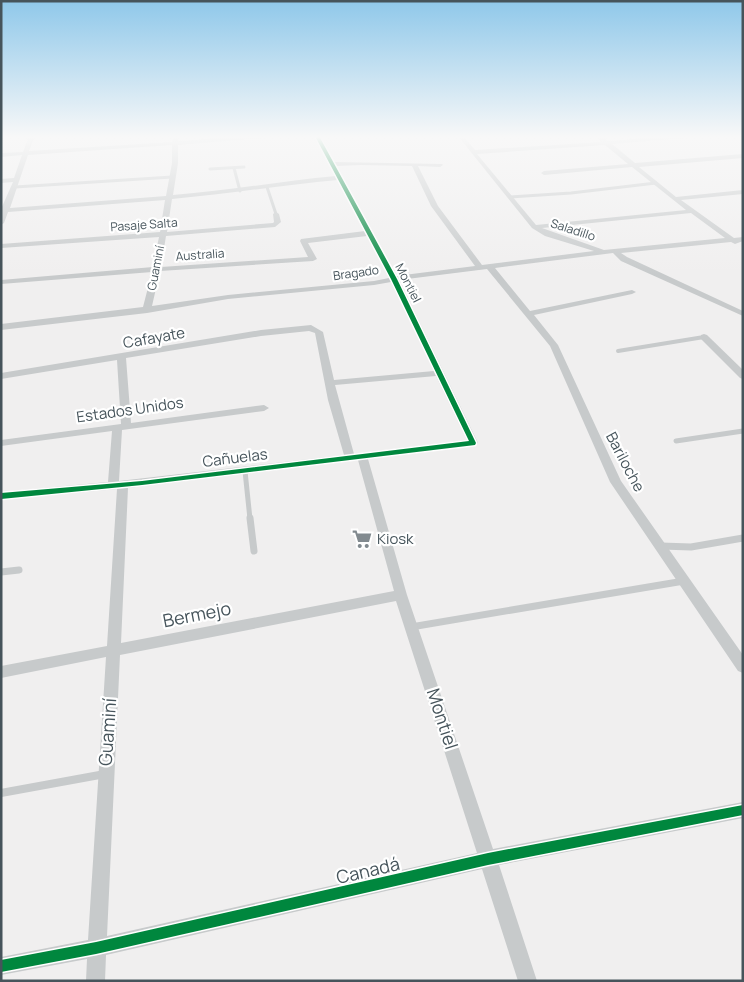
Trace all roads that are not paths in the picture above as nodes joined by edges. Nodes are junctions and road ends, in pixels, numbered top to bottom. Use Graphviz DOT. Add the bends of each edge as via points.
graph roads {
  1 [pos="17,182"];
  2 [pos="96,182"];
  3 [pos="171,182"];
  4 [pos="238,182"];
  5 [pos="297,182"];
  6 [pos="341,182"];
  7 [pos="421,182"];
  8 [pos="498,182"];
  9 [pos="656,183"];
  10 [pos="15,187"];
  11 [pos="267,187"];
  12 [pos="240,191"];
  13 [pos="743,192"];
  14 [pos="510,197"];
  15 [pos="169,198"];
  16 [pos="675,199"];
  17 [pos="4,211"];
  18 [pos="693,211"];
  19 [pos="276,214"];
  20 [pos="1,223"];
  21 [pos="534,227"];
  22 [pos="370,233"];
  23 [pos="163,235"];
  24 [pos="743,239"];
  25 [pos="732,240"];
  26 [pos="1,246"];
  27 [pos="743,247"];
  28 [pos="604,252"];
  29 [pos="616,252"];
  30 [pos="486,267"];
  31 [pos="157,269"];
  32 [pos="394,279"];
  33 [pos="1,282"];
  34 [pos="632,292"];
  35 [pos="147,310"];
  36 [pos="528,314"];
  37 [pos="743,314"];
  38 [pos="1,327"];
  39 [pos="312,328"];
  40 [pos="704,337"];
  41 [pos="618,351"];
  42 [pos="121,358"];
  43 [pos="440,373"];
  44 [pos="1,376"];
  45 [pos="743,376"];
  46 [pos="329,383"];
  47 [pos="264,408"];
  48 [pos="121,427"];
  49 [pos="743,431"];
  50 [pos="676,441"];
  51 [pos="1,443"];
  52 [pos="473,443"];
  53 [pos="356,456"];
  54 [pos="246,471"];
  55 [pos="118,485"];
  56 [pos="1,496"];
  57 [pos="743,538"];
  58 [pos="661,546"];
  59 [pos="254,551"];
  60 [pos="19,570"];
  61 [pos="1,572"];
  62 [pos="684,581"];
  63 [pos="401,595"];
  64 [pos="412,627"];
  65 [pos="113,650"];
  66 [pos="743,667"];
  67 [pos="1,672"];
  68 [pos="106,774"];
  69 [pos="1,793"];
  70 [pos="743,810"];
  71 [pos="488,859"];
  72 [pos="96,948"];
  73 [pos="1,966"];
  74 [pos="95,981"];
  75 [pos="528,981"];
  1 -- 10 [label="street"];
  2 -- 10 [label="lane"];
  3 -- 15 [label="street, Guaminí"];
  4 -- 12 [label="lane"];
  5 -- 11 [label="street"];
  6 -- 22 [label="street, Montiel"];
  7 -- 30 [label="street, Bariloche" via="434,209"];
  8 -- 14 [label="street, Saladillo"];
  9 -- 14 [label="lane"];
  9 -- 16 [label="street"];
  10 -- 17 [label="street"];
  11 -- 12 [label="street"];
  11 -- 19 [label="lane"];
  12 -- 15 [label="street"];
  13 -- 16 [label="street"];
  14 -- 21 [label="street, Saladillo"];
  15 -- 17 [label="street"];
  15 -- 23 [label="street, Guaminí"];
  16 -- 18 [label="street"];
  17 -- 20 [label="street"];
  18 -- 21 [label="street"];
  18 -- 25 [label="street"];
  19 -- 23 [label="street, Pasaje Salta" via="278,222 275,225"];
  21 -- 28 [label="street, Saladillo"];
  22 -- 31 [label="street, Australia" via="304,242 313,259"];
  22 -- 32 [label="street, Montiel"];
  23 -- 26 [label="street, Pasaje Salta"];
  23 -- 31 [label="street, Guaminí"];
  24 -- 25 [label="street, Bragado"];
  25 -- 27 [label="street"];
  25 -- 29 [label="street, Bragado"];
  28 -- 29 [label="street, Bragado"];
  28 -- 30 [label="street, Bragado"];
  29 -- 37 [label="street" via="624,259"];
  30 -- 32 [label="street, Bragado"];
  30 -- 36 [label="street, Bariloche"];
  31 -- 33 [label="street, Australia"];
  31 -- 35 [label="street, Guaminí"];
  32 -- 35 [label="street, Bragado" via="228,297"];
  32 -- 43 [label="street, Montiel"];
  34 -- 36 [label="street"];
  35 -- 38 [label="street, Bragado"];
  36 -- 58 [label="street, Bariloche" via="554,345 616,482"];
  39 -- 42 [label="street, Cafayate" via="261,333"];
  39 -- 46 [label="street, Montiel" via="319,332"];
  40 -- 41 [label="lane"];
  40 -- 45 [label="street"];
  42 -- 44 [label="street, Cafayate"];
  42 -- 48 [label="street, Guaminí"];
  43 -- 46 [label="street"];
  43 -- 52 [label="street, Montiel"];
  46 -- 53 [label="street, Montiel"];
  47 -- 48 [label="street, Estados Unidos"];
  48 -- 51 [label="street, Estados Unidos"];
  48 -- 55 [label="street, Guaminí"];
  49 -- 50 [label="lane"];
  52 -- 53 [label="street, Cañuelas"];
  53 -- 54 [label="street, Cañuelas"];
  53 -- 63 [label="street, Montiel"];
  54 -- 55 [label="street, Cañuelas"];
  54 -- 59 [label="lane"];
  55 -- 56 [label="street, Cañuelas"];
  55 -- 65 [label="street, Guaminí"];
  57 -- 58 [label="lane" via="691,546"];
  58 -- 62 [label="street, Bariloche"];
  60 -- 61 [label="lane"];
  62 -- 64 [label="lane"];
  62 -- 66 [label="street, Bariloche"];
  63 -- 64 [label="street, Montiel"];
  63 -- 65 [label="street, Bermejo"];
  64 -- 71 [label="street, Montiel"];
  65 -- 67 [label="street, Bermejo"];
  65 -- 68 [label="street, Guaminí"];
  68 -- 69 [label="lane"];
  68 -- 72 [label="street, Guaminí"];
  70 -- 71 [label="street, Canadá"];
  71 -- 72 [label="street, Canadá"];
  71 -- 75 [label="street, Montiel"];
  72 -- 73 [label="street, Canadá"];
  72 -- 74 [label="street, Guaminí"];
}
